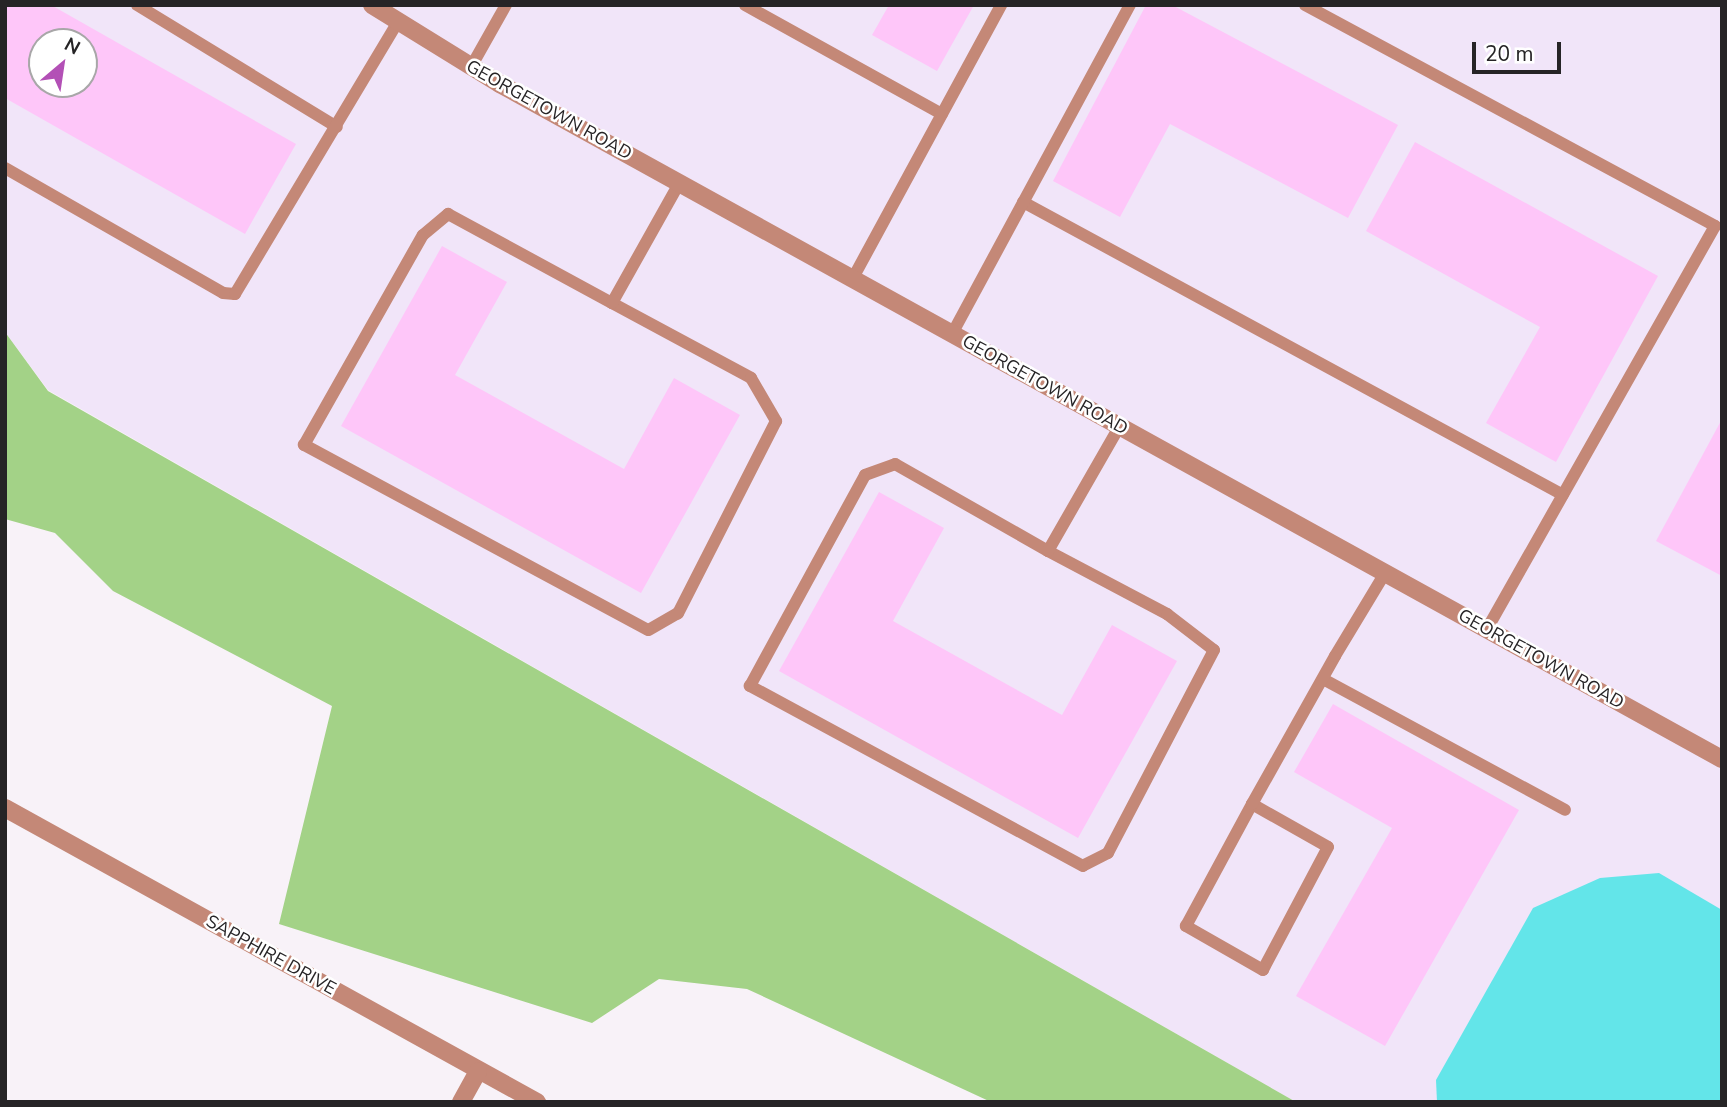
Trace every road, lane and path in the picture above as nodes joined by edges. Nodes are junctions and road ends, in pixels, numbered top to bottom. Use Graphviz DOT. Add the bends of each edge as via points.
graph roads {
  1 [pos="137,5"];
  2 [pos="372,5"];
  3 [pos="506,5"];
  4 [pos="745,5"];
  5 [pos="1001,5"];
  6 [pos="1130,5"];
  7 [pos="1305,5"];
  8 [pos="398,22"];
  9 [pos="471,67"];
  10 [pos="942,114"];
  11 [pos="337,127"];
  12 [pos="5,168"];
  13 [pos="680,182"];
  14 [pos="1023,202"];
  15 [pos="853,278"];
  16 [pos="612,303"];
  17 [pos="953,334"];
  18 [pos="1119,427"];
  19 [pos="1563,495"];
  20 [pos="1048,551"];
  21 [pos="1385,573"];
  22 [pos="1487,629"];
  23 [pos="1322,679"];
  24 [pos="1722,759"];
  25 [pos="1252,804"];
  26 [pos="5,808"];
  27 [pos="1566,810"];
  28 [pos="478,1071"];
  29 [pos="461,1102"];
  30 [pos="537,1102"];
  1 -- 11 [label="lane"];
  2 -- 8 [label="street, GEORGETOWN ROAD"];
  3 -- 9 [label="lane"];
  4 -- 10 [label="lane"];
  5 -- 10 [label="lane"];
  6 -- 14 [label="lane"];
  7 -- 19 [label="lane" via="1715,226"];
  8 -- 9 [label="street, GEORGETOWN ROAD"];
  8 -- 11 [label="lane"];
  9 -- 13 [label="street, GEORGETOWN ROAD"];
  10 -- 15 [label="lane"];
  11 -- 12 [label="lane" via="235,294 223,293"];
  13 -- 15 [label="street, GEORGETOWN ROAD"];
  13 -- 16 [label="lane"];
  14 -- 17 [label="lane"];
  14 -- 19 [label="lane"];
  15 -- 17 [label="street, GEORGETOWN ROAD"];
  16 -- 16 [label="lane" via="447,214 423,235 304,445 648,630 678,613 776,421 751,379"];
  17 -- 18 [label="street, GEORGETOWN ROAD"];
  18 -- 20 [label="lane"];
  18 -- 21 [label="street, GEORGETOWN ROAD"];
  19 -- 22 [label="lane"];
  20 -- 20 [label="lane" via="895,464 865,475 750,686 1083,866 1108,853 1214,650 1167,614"];
  21 -- 22 [label="street, GEORGETOWN ROAD"];
  21 -- 23 [label="lane"];
  22 -- 24 [label="street, GEORGETOWN ROAD"];
  23 -- 25 [label="lane"];
  23 -- 27 [label="lane"];
  25 -- 25 [label="lane" via="1186,926 1263,970 1328,847"];
  26 -- 28 [label="street, SAPPHIRE DRIVE"];
  28 -- 29 [label="street"];
  28 -- 30 [label="street, SAPPHIRE DRIVE"];
}
